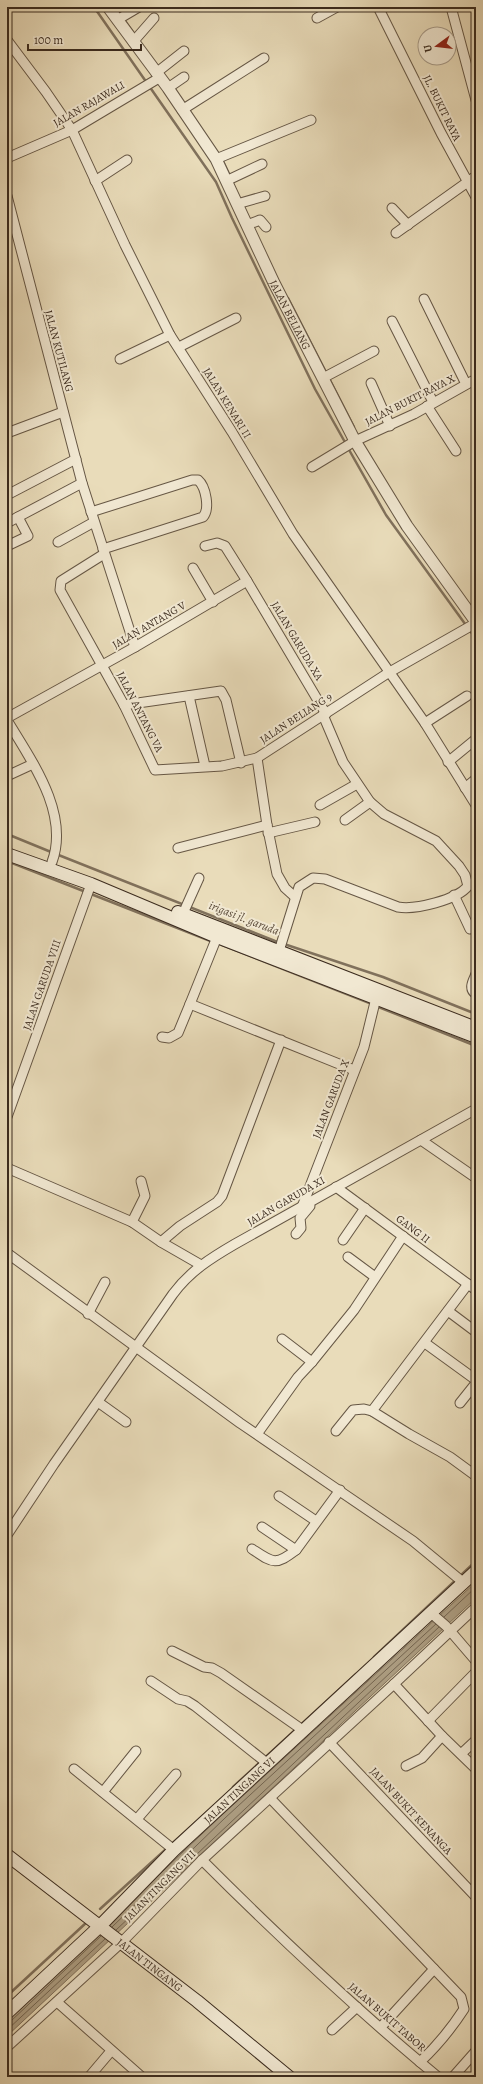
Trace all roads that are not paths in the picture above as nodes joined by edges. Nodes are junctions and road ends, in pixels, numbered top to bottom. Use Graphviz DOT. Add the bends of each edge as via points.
graph roads {
  1 [pos="108,7"];
  2 [pos="139,7"];
  3 [pos="337,7"];
  4 [pos="378,7"];
  5 [pos="451,7"];
  6 [pos="154,18"];
  7 [pos="317,18"];
  8 [pos="117,20"];
  9 [pos="7,40"];
  10 [pos="133,42"];
  11 [pos="184,51"];
  12 [pos="264,58"];
  13 [pos="158,75"];
  14 [pos="184,77"];
  15 [pos="168,88"];
  16 [pos="476,100"];
  17 [pos="182,110"];
  18 [pos="311,120"];
  19 [pos="72,130"];
  20 [pos="7,158"];
  21 [pos="127,160"];
  22 [pos="216,160"];
  23 [pos="262,164"];
  24 [pos="476,176"];
  25 [pos="95,181"];
  26 [pos="226,181"];
  27 [pos="467,182"];
  28 [pos="7,196"];
  29 [pos="264,196"];
  30 [pos="476,197"];
  31 [pos="237,204"];
  32 [pos="392,208"];
  33 [pos="248,225"];
  34 [pos="408,225"];
  35 [pos="266,227"];
  36 [pos="396,233"];
  37 [pos="424,299"];
  38 [pos="236,318"];
  39 [pos="392,320"];
  40 [pos="170,335"];
  41 [pos="179,347"];
  42 [pos="374,351"];
  43 [pos="120,359"];
  44 [pos="323,378"];
  45 [pos="476,379"];
  46 [pos="371,383"];
  47 [pos="466,384"];
  48 [pos="430,404"];
  49 [pos="63,412"];
  50 [pos="390,426"];
  51 [pos="7,432"];
  52 [pos="355,441"];
  53 [pos="456,451"];
  54 [pos="76,459"];
  55 [pos="312,467"];
  56 [pos="82,483"];
  57 [pos="9,494"];
  58 [pos="91,512"];
  59 [pos="18,517"];
  60 [pos="94,522"];
  61 [pos="7,523"];
  62 [pos="58,542"];
  63 [pos="7,546"];
  64 [pos="205,546"];
  65 [pos="103,552"];
  66 [pos="193,568"];
  67 [pos="247,581"];
  68 [pos="213,602"];
  69 [pos="476,622"];
  70 [pos="135,647"];
  71 [pos="102,666"];
  72 [pos="388,673"];
  73 [pos="189,696"];
  74 [pos="467,696"];
  75 [pos="124,705"];
  76 [pos="324,715"];
  77 [pos="7,719"];
  78 [pos="424,723"];
  79 [pos="10,732"];
  80 [pos="476,739"];
  81 [pos="257,758"];
  82 [pos="448,762"];
  83 [pos="241,763"];
  84 [pos="33,764"];
  85 [pos="205,766"];
  86 [pos="7,776"];
  87 [pos="476,779"];
  88 [pos="357,784"];
  89 [pos="465,788"];
  90 [pos="370,802"];
  91 [pos="320,805"];
  92 [pos="476,805"];
  93 [pos="345,820"];
  94 [pos="315,822"];
  95 [pos="267,829"];
  96 [pos="7,845"];
  97 [pos="178,848"];
  98 [pos="7,854"];
  99 [pos="54,855"];
  100 [pos="199,878"];
  101 [pos="91,884"];
  102 [pos="454,895"];
  103 [pos="295,897"];
  104 [pos="185,911"];
  105 [pos="470,930"];
  106 [pos="217,937"];
  107 [pos="280,944"];
  108 [pos="476,974"];
  109 [pos="476,994"];
  110 [pos="376,998"];
  111 [pos="190,1004"];
  112 [pos="476,1028"];
  113 [pos="162,1037"];
  114 [pos="476,1037"];
  115 [pos="281,1040"];
  116 [pos="354,1070"];
  117 [pos="476,1109"];
  118 [pos="7,1117"];
  119 [pos="421,1140"];
  120 [pos="7,1168"];
  121 [pos="476,1178"];
  122 [pos="141,1181"];
  123 [pos="336,1187"];
  124 [pos="317,1197"];
  125 [pos="302,1207"];
  126 [pos="365,1208"];
  127 [pos="132,1222"];
  128 [pos="296,1234"];
  129 [pos="402,1236"];
  130 [pos="343,1240"];
  131 [pos="161,1242"];
  132 [pos="7,1253"];
  133 [pos="348,1257"];
  134 [pos="201,1264"];
  135 [pos="375,1277"];
  136 [pos="105,1282"];
  137 [pos="468,1284"];
  138 [pos="476,1290"];
  139 [pos="448,1311"];
  140 [pos="88,1314"];
  141 [pos="476,1332"];
  142 [pos="282,1339"];
  143 [pos="425,1343"];
  144 [pos="136,1347"];
  145 [pos="312,1362"];
  146 [pos="476,1381"];
  147 [pos="98,1402"];
  148 [pos="460,1403"];
  149 [pos="372,1411"];
  150 [pos="126,1422"];
  151 [pos="336,1431"];
  152 [pos="257,1434"];
  153 [pos="476,1476"];
  154 [pos="340,1490"];
  155 [pos="279,1496"];
  156 [pos="316,1521"];
  157 [pos="262,1527"];
  158 [pos="7,1535"];
  159 [pos="252,1549"];
  160 [pos="296,1550"];
  161 [pos="476,1570"];
  162 [pos="464,1583"];
  163 [pos="476,1607"];
  164 [pos="434,1615"];
  165 [pos="448,1629"];
  166 [pos="172,1651"];
  167 [pos="476,1661"];
  168 [pos="476,1672"];
  169 [pos="151,1681"];
  170 [pos="394,1684"];
  171 [pos="428,1721"];
  172 [pos="304,1731"];
  173 [pos="442,1736"];
  174 [pos="476,1740"];
  175 [pos="330,1742"];
  176 [pos="136,1751"];
  177 [pos="462,1754"];
  178 [pos="268,1764"];
  179 [pos="406,1766"];
  180 [pos="74,1769"];
  181 [pos="476,1769"];
  182 [pos="176,1774"];
  183 [pos="103,1792"];
  184 [pos="270,1798"];
  185 [pos="137,1819"];
  186 [pos="174,1850"];
  187 [pos="7,1855"];
  188 [pos="202,1860"];
  189 [pos="476,1897"];
  190 [pos="101,1928"];
  191 [pos="117,1940"];
  192 [pos="434,1969"];
  193 [pos="57,2002"];
  194 [pos="357,2007"];
  195 [pos="7,2013"];
  196 [pos="381,2027"];
  197 [pos="332,2030"];
  198 [pos="7,2047"];
  199 [pos="111,2051"];
  200 [pos="476,2051"];
  201 [pos="420,2062"];
  202 [pos="88,2077"];
  203 [pos="142,2077"];
  204 [pos="289,2077"];
  205 [pos="438,2077"];
  206 [pos="453,2077"];
  1 -- 8 [label="street, JALAN BELIANG"];
  2 -- 8 [label="street"];
  3 -- 7 [label="street"];
  4 -- 27 [label="street, JL. BUKIT RAYA"];
  5 -- 16 [label="street"];
  6 -- 10 [label="street"];
  8 -- 10 [label="street, JALAN BELIANG"];
  9 -- 19 [label="street, JALAN KENARI II"];
  10 -- 13 [label="street, JALAN BELIANG"];
  11 -- 13 [label="street, JALAN RAJAWALI"];
  12 -- 17 [label="street"];
  13 -- 15 [label="street, JALAN BELIANG"];
  13 -- 19 [label="street, JALAN RAJAWALI"];
  14 -- 15 [label="street"];
  15 -- 17 [label="street, JALAN BELIANG"];
  17 -- 22 [label="street, JALAN BELIANG"];
  18 -- 22 [label="street"];
  19 -- 20 [label="street, JALAN RAJAWALI"];
  19 -- 25 [label="street, JALAN KENARI II"];
  21 -- 25 [label="street"];
  22 -- 26 [label="street, JALAN BELIANG"];
  23 -- 26 [label="street"];
  24 -- 27 [label="street"];
  25 -- 40 [label="street, JALAN KENARI II"];
  26 -- 31 [label="street, JALAN BELIANG"];
  27 -- 30 [label="street, JL. BUKIT RAYA"];
  27 -- 34 [label="street"];
  28 -- 49 [label="street, JALAN KUTILANG"];
  29 -- 31 [label="street"];
  31 -- 33 [label="street, JALAN BELIANG"];
  32 -- 34 [label="street"];
  33 -- 35 [label="street" via="260,220"];
  33 -- 44 [label="street, JALAN BELIANG"];
  34 -- 36 [label="street"];
  37 -- 47 [label="street"];
  38 -- 41 [label="street"];
  39 -- 48 [label="street"];
  40 -- 41 [label="street, JALAN KENARI II"];
  40 -- 43 [label="street"];
  41 -- 72 [label="street, JALAN KENARI II" via="293,534"];
  42 -- 44 [label="street"];
  44 -- 52 [label="street, JALAN BELIANG"];
  45 -- 47 [label="street, JALAN BUKIT RAYA X"];
  46 -- 50 [label="street"];
  47 -- 48 [label="street, JALAN BUKIT RAYA X"];
  48 -- 50 [label="street, JALAN BUKIT RAYA X"];
  48 -- 53 [label="street"];
  49 -- 51 [label="street"];
  49 -- 54 [label="street, JALAN KUTILANG"];
  50 -- 52 [label="street, JALAN BUKIT RAYA X"];
  52 -- 55 [label="street, JALAN BUKIT RAYA X"];
  52 -- 69 [label="street, JALAN BELIANG" via="407,526"];
  54 -- 56 [label="street, JALAN KUTILANG"];
  54 -- 57 [label="street"];
  56 -- 58 [label="street, JALAN KUTILANG"];
  56 -- 59 [label="street"];
  58 -- 60 [label="street, JALAN KUTILANG"];
  58 -- 65 [label="street" via="192,480 201,483 207,505 203,517"];
  59 -- 61 [label="street"];
  59 -- 63 [label="street" via="28,536"];
  60 -- 62 [label="street"];
  60 -- 65 [label="street, JALAN KUTILANG"];
  64 -- 67 [label="street" via="217,543 225,546"];
  65 -- 70 [label="street, JALAN KUTILANG"];
  65 -- 71 [label="street, JALAN ANTANG VA" via="61,581 59,586"];
  66 -- 68 [label="street"];
  67 -- 68 [label="street, JALAN ANTANG V"];
  67 -- 76 [label="street, JALAN GARUDA XA"];
  68 -- 70 [label="street, JALAN ANTANG V"];
  69 -- 72 [label="street, JALAN BELIANG 9"];
  70 -- 71 [label="street, JALAN ANTANG V"];
  71 -- 75 [label="street, JALAN ANTANG VA"];
  71 -- 77 [label="street, JALAN ANTANG V"];
  72 -- 76 [label="street, JALAN BELIANG 9"];
  72 -- 78 [label="street, JALAN KENARI II"];
  73 -- 75 [label="street"];
  73 -- 83 [label="street" via="218,690 224,693"];
  73 -- 85 [label="street"];
  74 -- 78 [label="street"];
  75 -- 85 [label="street, JALAN ANTANG VA" via="155,770"];
  76 -- 81 [label="street, JALAN BELIANG 9"];
  76 -- 88 [label="street, JALAN GARUDA XA" via="343,762"];
  77 -- 79 [label="street"];
  78 -- 82 [label="street, JALAN KENARI II"];
  79 -- 84 [label="street"];
  80 -- 82 [label="street"];
  81 -- 83 [label="street"];
  81 -- 95 [label="street, JALAN BELIANG 9"];
  82 -- 89 [label="street, JALAN KENARI II"];
  83 -- 85 [label="street"];
  84 -- 86 [label="street"];
  84 -- 99 [label="street" via="51,803 55,819"];
  87 -- 89 [label="street"];
  88 -- 90 [label="street, JALAN GARUDA XA"];
  88 -- 91 [label="street"];
  89 -- 92 [label="street, JALAN KENARI II"];
  90 -- 93 [label="street"];
  90 -- 102 [label="street, JALAN GARUDA XA" via="384,814 425,834 444,848 468,882 467,888"];
  94 -- 95 [label="street"];
  95 -- 97 [label="street"];
  95 -- 103 [label="street, JALAN BELIANG 9" via="277,874 285,888"];
  96 -- 99 [label="main road"];
  98 -- 101 [label="main road"];
  99 -- 104 [label="main road"];
  100 -- 104 [label="street"];
  101 -- 104 [label="main road"];
  101 -- 118 [label="street, JALAN GARUDA VIII"];
  102 -- 103 [label="street, JALAN GARUDA XA" via="418,907 405,908 317,877 301,884"];
  102 -- 105 [label="street"];
  103 -- 107 [label="street, JALAN GARUDA XA"];
  104 -- 106 [label="main road"];
  104 -- 107 [label="main road"];
  106 -- 110 [label="main road"];
  106 -- 111 [label="street"];
  107 -- 112 [label="main road"];
  108 -- 109 [label="street" via="471,987"];
  110 -- 114 [label="main road"];
  110 -- 116 [label="street, JALAN GARUDA X" via="366,1038"];
  111 -- 113 [label="street" via="178,1033 172,1037"];
  111 -- 115 [label="street"];
  115 -- 116 [label="street"];
  115 -- 131 [label="street" via="222,1196"];
  116 -- 125 [label="street, JALAN GARUDA X"];
  117 -- 119 [label="street, JALAN GARUDA XI"];
  119 -- 121 [label="street"];
  119 -- 123 [label="street, JALAN GARUDA XI"];
  120 -- 127 [label="street"];
  122 -- 127 [label="street" via="145,1196"];
  123 -- 124 [label="street, JALAN GARUDA XI"];
  123 -- 126 [label="street, GANG II"];
  124 -- 125 [label="street, JALAN GARUDA XI"];
  124 -- 128 [label="street" via="300,1218 301,1228"];
  125 -- 134 [label="street, JALAN GARUDA XI"];
  126 -- 129 [label="street, GANG II"];
  126 -- 130 [label="street"];
  127 -- 131 [label="street"];
  129 -- 135 [label="street"];
  129 -- 137 [label="street, GANG II"];
  131 -- 134 [label="street"];
  132 -- 140 [label="street"];
  133 -- 135 [label="street"];
  134 -- 144 [label="street, JALAN GARUDA XI" via="182,1282"];
  135 -- 145 [label="street" via="354,1310"];
  136 -- 140 [label="street"];
  137 -- 138 [label="street, GANG II"];
  137 -- 139 [label="street"];
  139 -- 141 [label="street"];
  139 -- 143 [label="street"];
  140 -- 144 [label="street"];
  142 -- 145 [label="street"];
  143 -- 146 [label="street"];
  143 -- 149 [label="street"];
  144 -- 147 [label="street, JALAN GARUDA XI"];
  144 -- 152 [label="street"];
  145 -- 152 [label="street" via="298,1377"];
  146 -- 148 [label="street"];
  147 -- 150 [label="street"];
  147 -- 158 [label="street, JALAN GARUDA XI"];
  149 -- 151 [label="street" via="353,1410"];
  149 -- 153 [label="street" via="450,1457"];
  152 -- 154 [label="street"];
  154 -- 156 [label="street"];
  154 -- 162 [label="street" via="413,1541"];
  155 -- 156 [label="street"];
  156 -- 160 [label="street"];
  157 -- 160 [label="street"];
  159 -- 160 [label="street" via="270,1562 279,1562"];
  161 -- 162 [label="main road, JALAN TINGANG VI"];
  162 -- 164 [label="main road, JALAN TINGANG VI"];
  163 -- 165 [label="street, JALAN TINGANG VII"];
  164 -- 165 [label="street"];
  164 -- 172 [label="main road, JALAN TINGANG VI"];
  165 -- 167 [label="street"];
  165 -- 170 [label="street, JALAN TINGANG VII"];
  166 -- 172 [label="street" via="221,1673"];
  168 -- 171 [label="street"];
  169 -- 178 [label="street" via="178,1699 195,1706"];
  170 -- 171 [label="street"];
  170 -- 175 [label="street, JALAN TINGANG VII"];
  171 -- 173 [label="street"];
  172 -- 178 [label="main road, JALAN TINGANG VI"];
  173 -- 177 [label="street"];
  173 -- 179 [label="street" via="422,1758"];
  174 -- 177 [label="street"];
  175 -- 184 [label="street, JALAN TINGANG VII"];
  175 -- 189 [label="street, JALAN BUKIT KENANGA"];
  176 -- 183 [label="street"];
  177 -- 181 [label="street"];
  178 -- 186 [label="main road, JALAN TINGANG VI"];
  180 -- 183 [label="street"];
  182 -- 185 [label="street"];
  183 -- 185 [label="street"];
  184 -- 188 [label="street, JALAN TINGANG VII"];
  184 -- 192 [label="street, JALAN BUKIT TABOR"];
  185 -- 186 [label="street"];
  186 -- 190 [label="main road, JALAN TINGANG VI"];
  187 -- 190 [label="main road, JALAN TINGANG"];
  188 -- 191 [label="street, JALAN TINGANG VII"];
  188 -- 194 [label="street, JALAN BUKIT TABOR" via="260,1918"];
  190 -- 191 [label="main road, JALAN TINGANG"];
  190 -- 195 [label="main road, JALAN TINGANG VI"];
  191 -- 193 [label="street, JALAN TINGANG VII"];
  191 -- 204 [label="main road, JALAN TINGANG" via="197,2001"];
  192 -- 196 [label="street"];
  192 -- 201 [label="street, JALAN BUKIT TABOR" via="461,1997 464,2009 440,2042"];
  193 -- 198 [label="street, JALAN TINGANG VII"];
  193 -- 199 [label="street"];
  194 -- 196 [label="street, JALAN BUKIT TABOR"];
  194 -- 197 [label="street"];
  196 -- 201 [label="street, JALAN BUKIT TABOR"];
  199 -- 202 [label="street"];
  199 -- 203 [label="street"];
  200 -- 206 [label="street"];
  201 -- 205 [label="street"];
}
